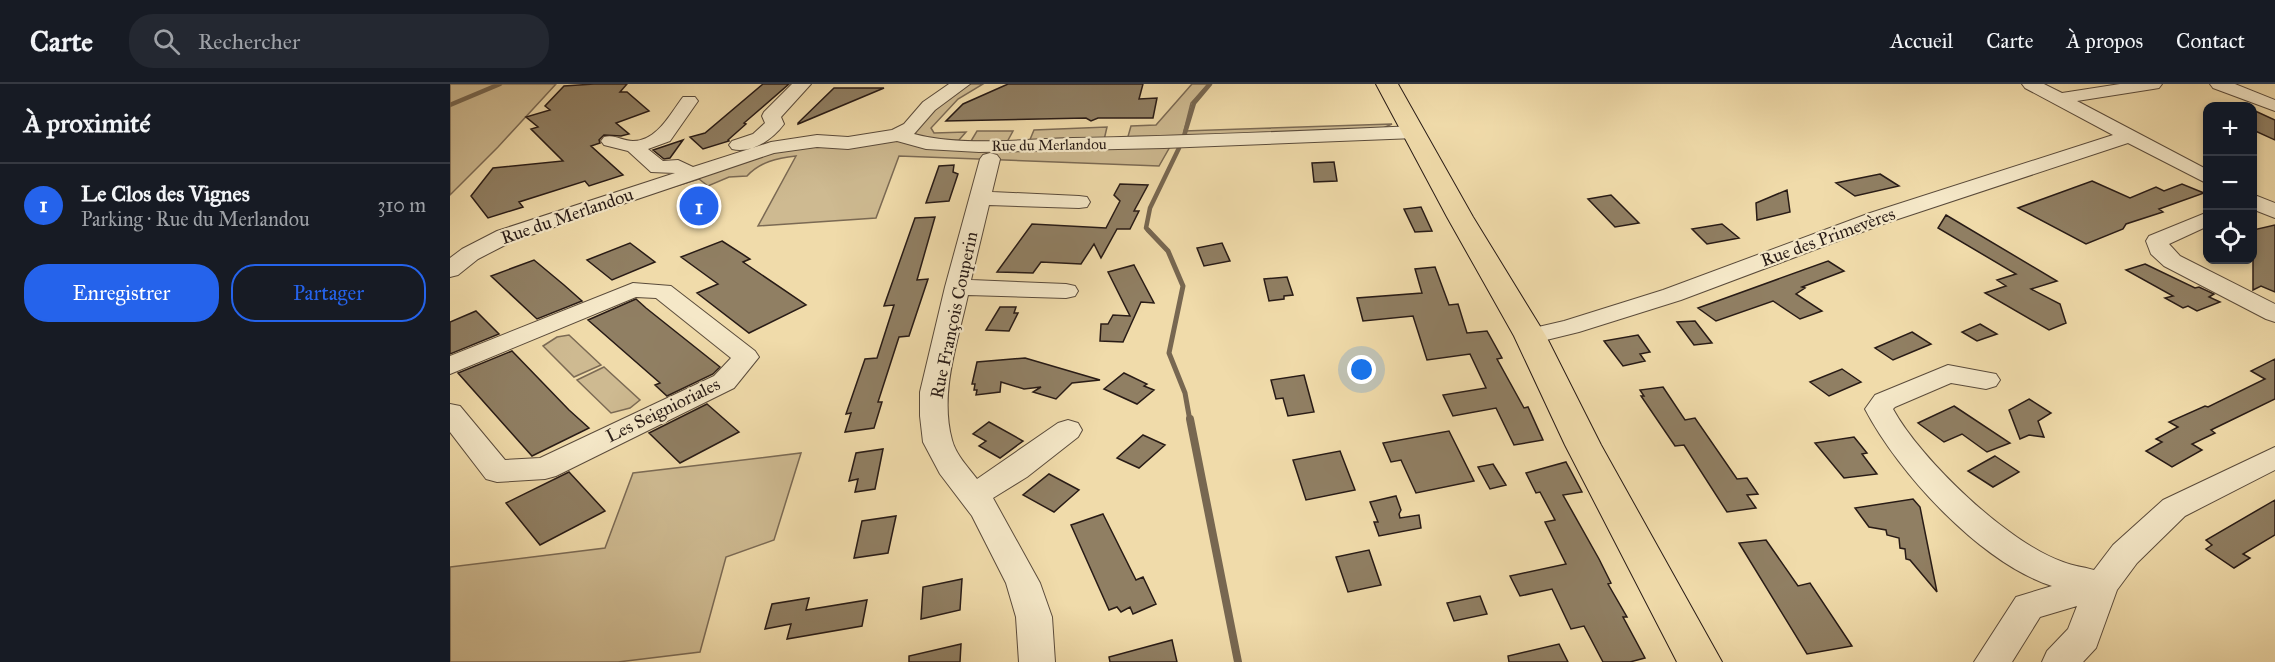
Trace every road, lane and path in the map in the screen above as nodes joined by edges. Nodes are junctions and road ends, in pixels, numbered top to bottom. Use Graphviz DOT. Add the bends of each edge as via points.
graph roads {
  1 [pos="802,84"];
  2 [pos="961,84"];
  3 [pos="1387,84"];
  4 [pos="2031,84"];
  5 [pos="2153,84"];
  6 [pos="2219,84"];
  7 [pos="2059,99"];
  8 [pos="689,101"];
  9 [pos="2275,106"];
  10 [pos="1415,132"];
  11 [pos="897,135"];
  12 [pos="2127,137"];
  13 [pos="611,141"];
  14 [pos="635,147"];
  15 [pos="990,159"];
  16 [pos="684,170"];
  17 [pos="2203,175"];
  18 [pos="979,198"];
  19 [pos="1079,202"];
  20 [pos="2257,202"];
  21 [pos="2275,212"];
  22 [pos="2203,220"];
  23 [pos="450,270"];
  24 [pos="450,287"];
  25 [pos="957,287"];
  26 [pos="1066,291"];
  27 [pos="451,293"];
  28 [pos="2275,314"];
  29 [pos="1530,336"];
  30 [pos="450,366"];
  31 [pos="1986,380"];
  32 [pos="450,413"];
  33 [pos="1068,430"];
  34 [pos="2275,457"];
  35 [pos="975,495"];
  36 [pos="2102,585"];
  37 [pos="1037,662"];
  38 [pos="1700,662"];
  39 [pos="1992,662"];
  40 [pos="2060,662"];
  1 -- 16 [label="street, Rue du Merlandou" via="771,116 775,124 760,138"];
  2 -- 11 [label="street" via="929,106 911,128"];
  3 -- 10 [label="main road"];
  4 -- 7 [label="street"];
  5 -- 7 [label="street"];
  6 -- 9 [label="street"];
  7 -- 12 [label="street"];
  8 -- 14 [label="street" via="663,137"];
  10 -- 11 [label="street, Rue du Merlandou" via="979,146 926,143"];
  10 -- 29 [label="main road" via="1460,218"];
  11 -- 16 [label="street, Rue du Merlandou" via="771,148"];
  12 -- 17 [label="street"];
  12 -- 29 [label="street, Rue des Primevères" via="1878,218 1672,295"];
  13 -- 14 [label="street, Rue du Merlandou"];
  14 -- 16 [label="street, Rue du Merlandou" via="658,168"];
  15 -- 18 [label="street, Rue François Couperin"];
  16 -- 23 [label="street, Rue du Merlandou" via="505,236 470,254"];
  18 -- 19 [label="street"];
  18 -- 25 [label="street, Rue François Couperin"];
  20 -- 21 [label="street"];
  22 -- 28 [label="street" via="2157,241 2159,249 2172,261"];
  24 -- 27 [label="street"];
  25 -- 26 [label="street"];
  25 -- 35 [label="street, Rue François Couperin" via="934,392 934,416 938,442 951,467"];
  29 -- 38 [label="main road" via="1583,445"];
  30 -- 32 [label="street, Les Seignioriales" via="633,290 662,291 746,357 724,382 544,468 497,471"];
  31 -- 36 [label="street" via="1948,374 1885,401 1879,410 1887,428 1918,465 2009,549 2053,572"];
  33 -- 35 [label="street"];
  34 -- 36 [label="street" via="2174,508 2125,554"];
  35 -- 37 [label="street, Rue François Couperin" via="1023,583 1034,616"];
  36 -- 39 [label="street" via="2028,607"];
  36 -- 40 [label="street" via="2083,637"];
}
